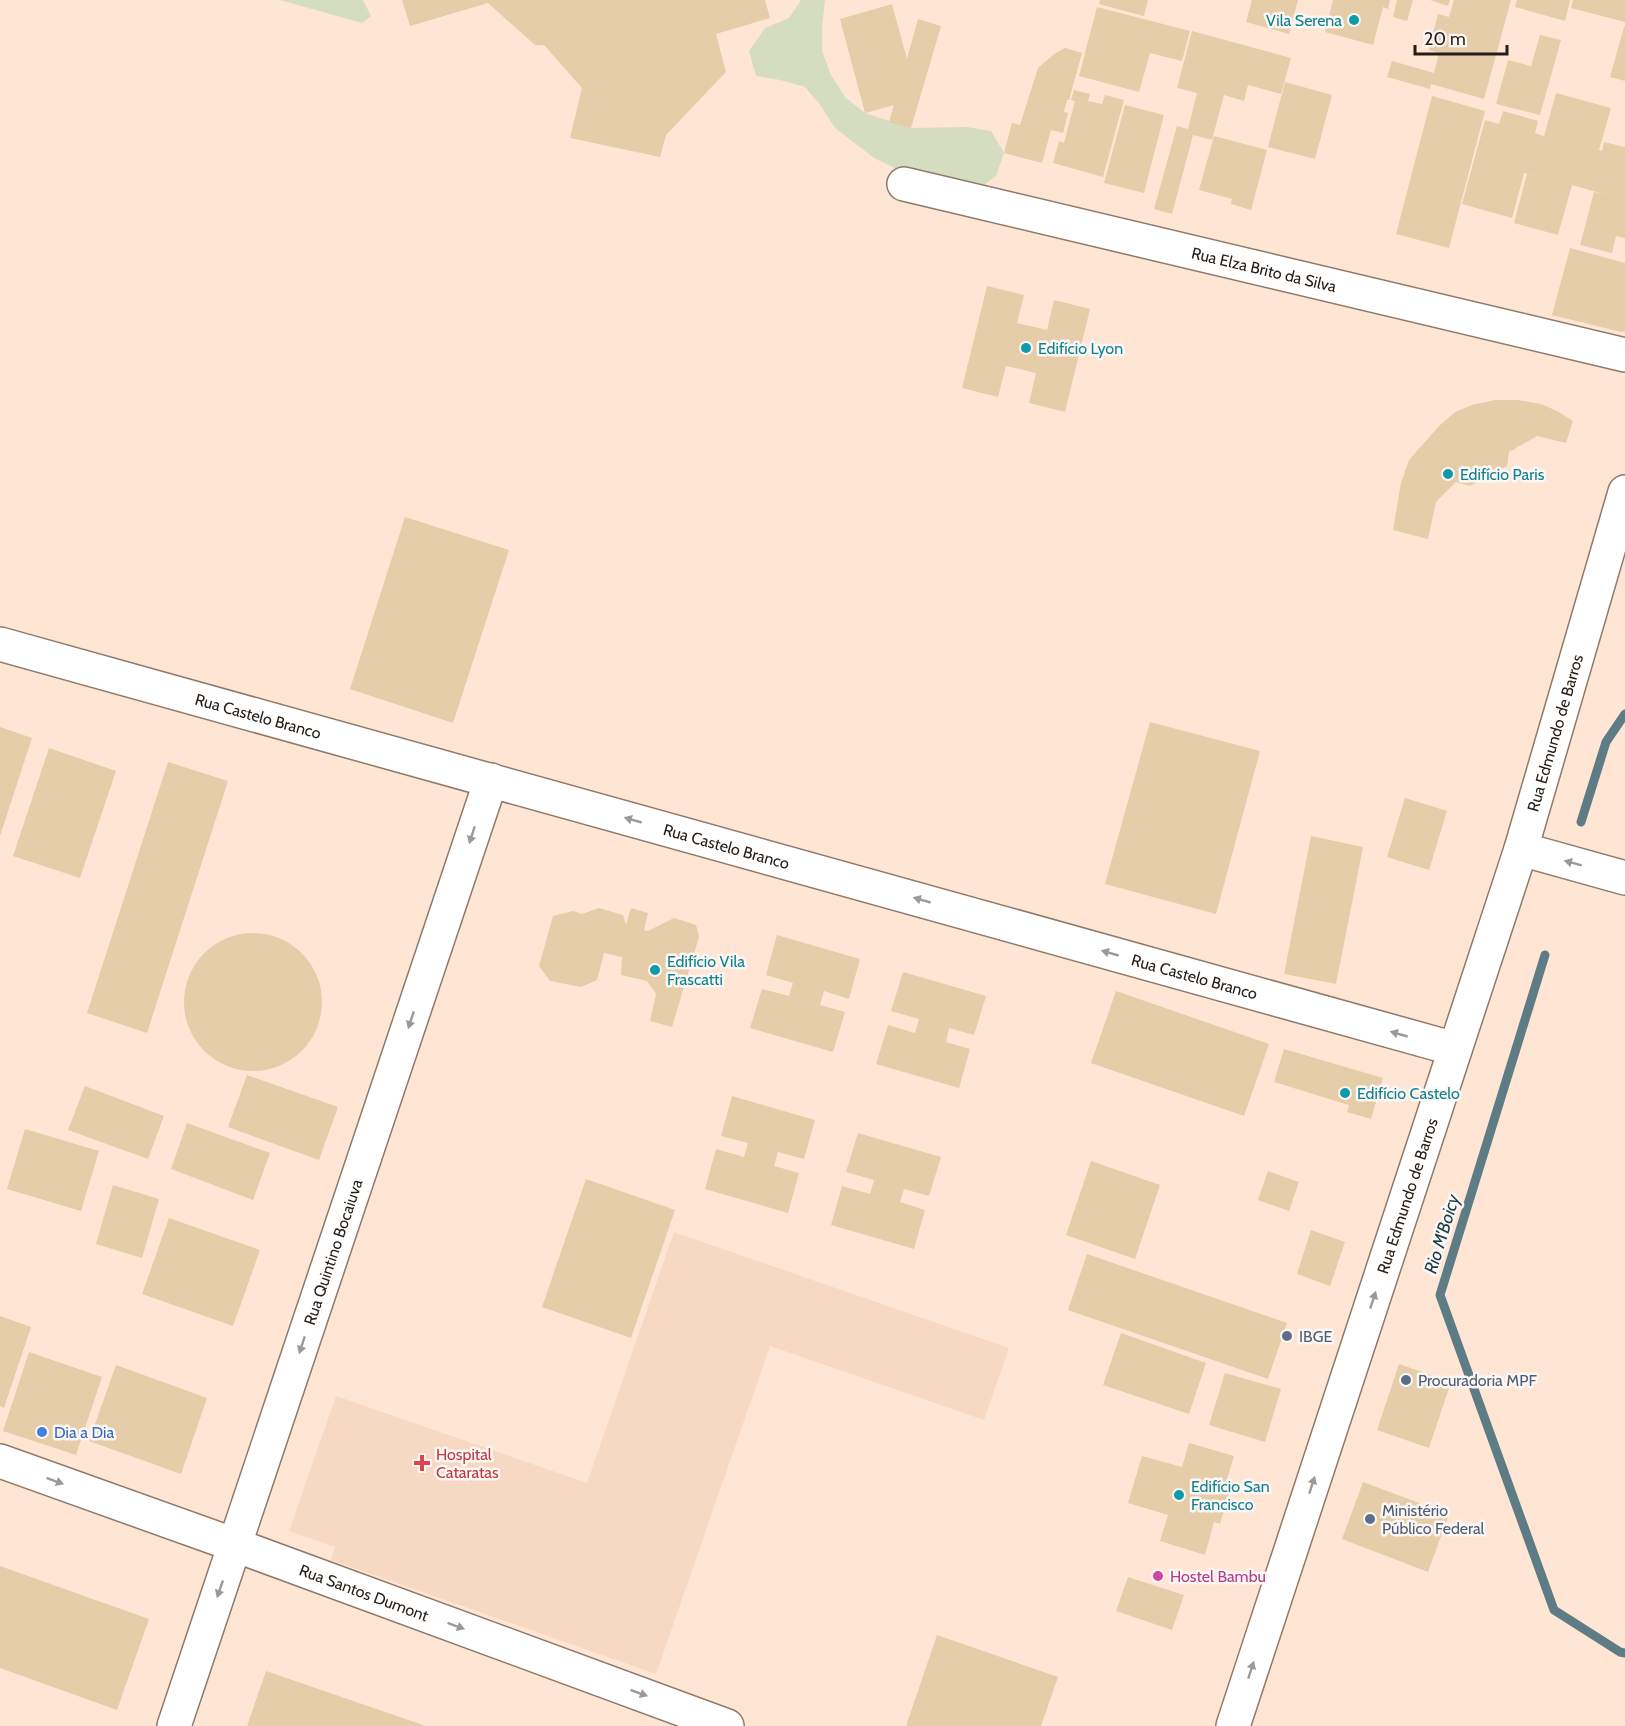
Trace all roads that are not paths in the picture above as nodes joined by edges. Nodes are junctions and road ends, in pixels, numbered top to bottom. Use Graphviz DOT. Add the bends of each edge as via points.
graph roads {
  1 [pos="904,183"];
  2 [pos="1625,355"];
  3 [pos="1625,492"];
  4 [pos="0,644"];
  5 [pos="491,780"];
  6 [pos="1521,849"];
  7 [pos="1625,878"];
  8 [pos="1455,1050"];
  9 [pos="0,1461"];
  10 [pos="235,1545"];
  11 [pos="174,1726"];
  12 [pos="727,1726"];
  13 [pos="1233,1726"];
  1 -- 2 [label="street, Rua Elza Brito da Silva"];
  3 -- 6 [label="street, Rua Edmundo de Barros"];
  4 -- 5 [label="street, Rua Castelo Branco"];
  8 -- 5 [label="street, Rua Castelo Branco, one-way"];
  5 -- 10 [label="street, Rua Quintino Bocaiuva, one-way"];
  7 -- 6 [label="street, one-way"];
  6 -- 8 [label="street, Rua Edmundo de Barros"];
  13 -- 8 [label="street, Rua Edmundo de Barros, one-way"];
  9 -- 10 [label="street, Rua Santos Dumont, one-way"];
  10 -- 11 [label="street, Rua Quintino Bocaiuva, one-way"];
  10 -- 12 [label="street, Rua Santos Dumont, one-way"];
}
